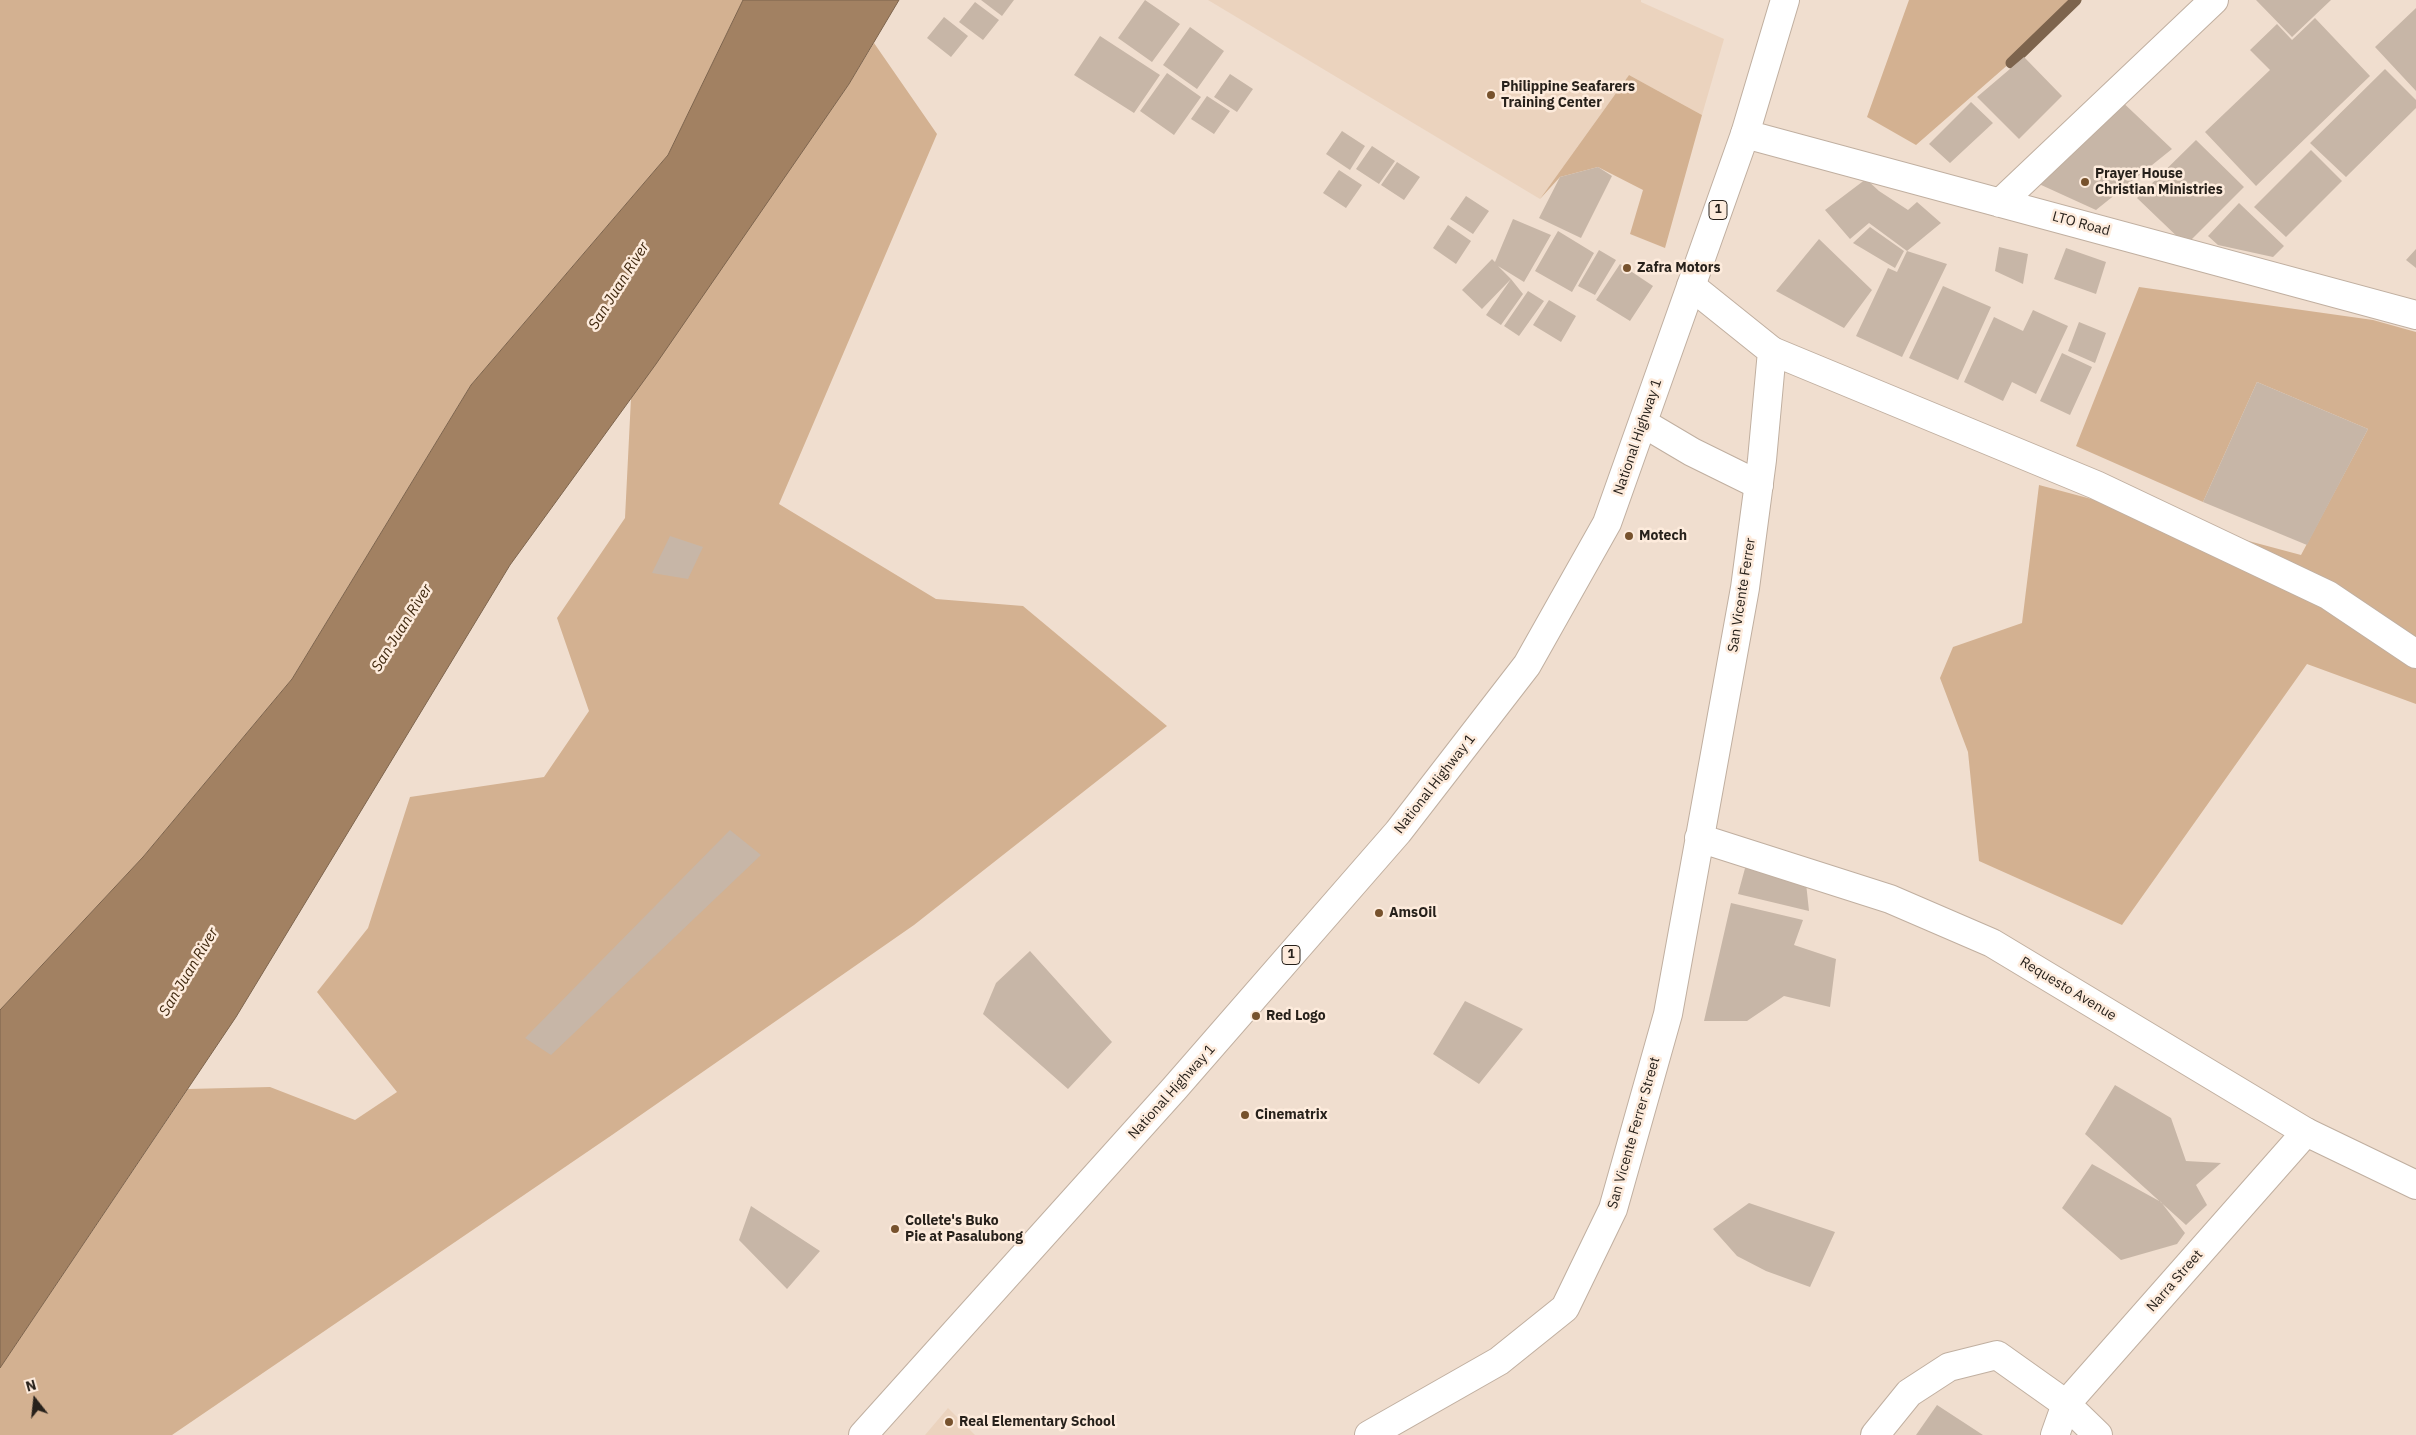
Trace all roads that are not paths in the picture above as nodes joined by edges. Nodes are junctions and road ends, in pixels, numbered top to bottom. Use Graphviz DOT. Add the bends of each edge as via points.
graph roads {
  1 [pos="1785,0"];
  2 [pos="2214,0"];
  3 [pos="1746,134"];
  4 [pos="2000,202"];
  5 [pos="1691,286"];
  6 [pos="2416,315"];
  7 [pos="1772,352"];
  8 [pos="1643,423"];
  9 [pos="1759,485"];
  10 [pos="2416,654"];
  11 [pos="1699,838"];
  12 [pos="2306,1132"];
  13 [pos="2416,1185"];
  14 [pos="2066,1404"];
  15 [pos="863,1435"];
  16 [pos="1369,1435"];
  17 [pos="1875,1435"];
  18 [pos="2055,1435"];
  19 [pos="2098,1435"];
  1 -- 3 [label="main road, National Highway 1 / 1"];
  2 -- 4 [label="main road"];
  3 -- 4 [label="main road, LTO Road"];
  3 -- 5 [label="main road, National Highway 1 / 1"];
  4 -- 6 [label="main road, LTO Road"];
  5 -- 7 [label="main road"];
  5 -- 8 [label="main road, National Highway 1 / 1"];
  7 -- 9 [label="main road, San Vicente Ferrer"];
  7 -- 10 [label="main road" via="2123,498 2328,595"];
  8 -- 9 [label="main road"];
  8 -- 15 [label="main road, National Highway 1 / 1" via="1607,523 1526,665 1509,688 1398,832 1174,1089"];
  9 -- 11 [label="main road, San Vicente Ferrer"];
  11 -- 12 [label="main road, Requesto Avenue" via="1890,899 1992,943"];
  11 -- 16 [label="main road, San Vicente Ferrer Street" via="1668,1014 1613,1209 1565,1308 1499,1361"];
  12 -- 13 [label="main road, Requesto Avenue"];
  12 -- 14 [label="main road, Narra Street"];
  14 -- 17 [label="main road" via="1997,1355 1949,1367 1909,1393"];
  14 -- 18 [label="main road, Narra Street"];
  14 -- 19 [label="main road"];
}
